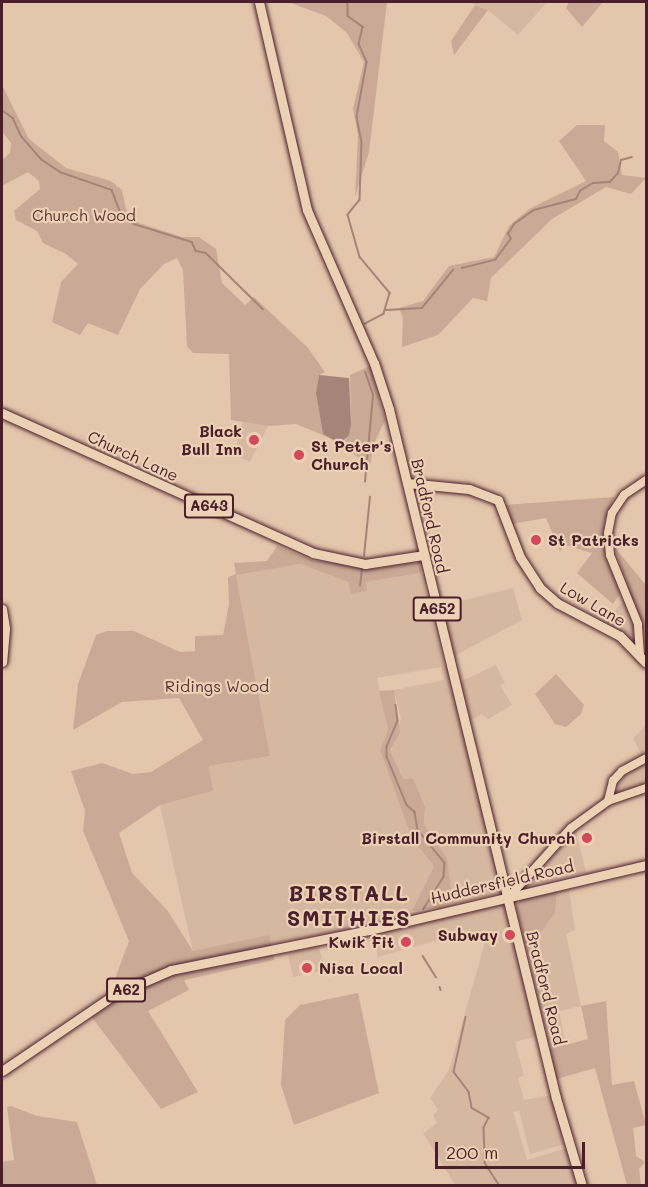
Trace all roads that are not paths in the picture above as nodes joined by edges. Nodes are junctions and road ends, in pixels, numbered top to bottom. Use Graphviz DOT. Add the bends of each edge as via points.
graph roads {
  1 [pos="259,2"];
  2 [pos="2,413"];
  3 [pos="646,480"];
  4 [pos="407,483"];
  5 [pos="424,555"];
  6 [pos="2,609"];
  7 [pos="643,659"];
  8 [pos="2,662"];
  9 [pos="646,758"];
  10 [pos="646,788"];
  11 [pos="608,801"];
  12 [pos="646,865"];
  13 [pos="509,897"];
  14 [pos="2,1071"];
  15 [pos="582,1185"];
  1 -- 4 [label="main road, Bradford Road / A652" via="308,210 374,363"];
  2 -- 5 [label="main road, Church Lane / A643" via="313,553 365,564"];
  3 -- 7 [label="street" via="624,495 612,513 608,533 610,555 642,639"];
  4 -- 5 [label="main road, Bradford Road / A652"];
  4 -- 7 [label="main road, Low Lane" via="469,489 500,502 526,569 549,597 613,632"];
  5 -- 13 [label="main road, Bradford Road / A652"];
  6 -- 8 [label="main road"];
  9 -- 11 [label="street" via="617,776"];
  10 -- 11 [label="street"];
  11 -- 13 [label="street" via="571,828"];
  12 -- 13 [label="main road, Huddersfield Road / A62"];
  13 -- 14 [label="main road, Huddersfield Road / A62" via="171,970 114,995"];
  13 -- 15 [label="main road, Bradford Road / A652" via="556,1098"];
}
